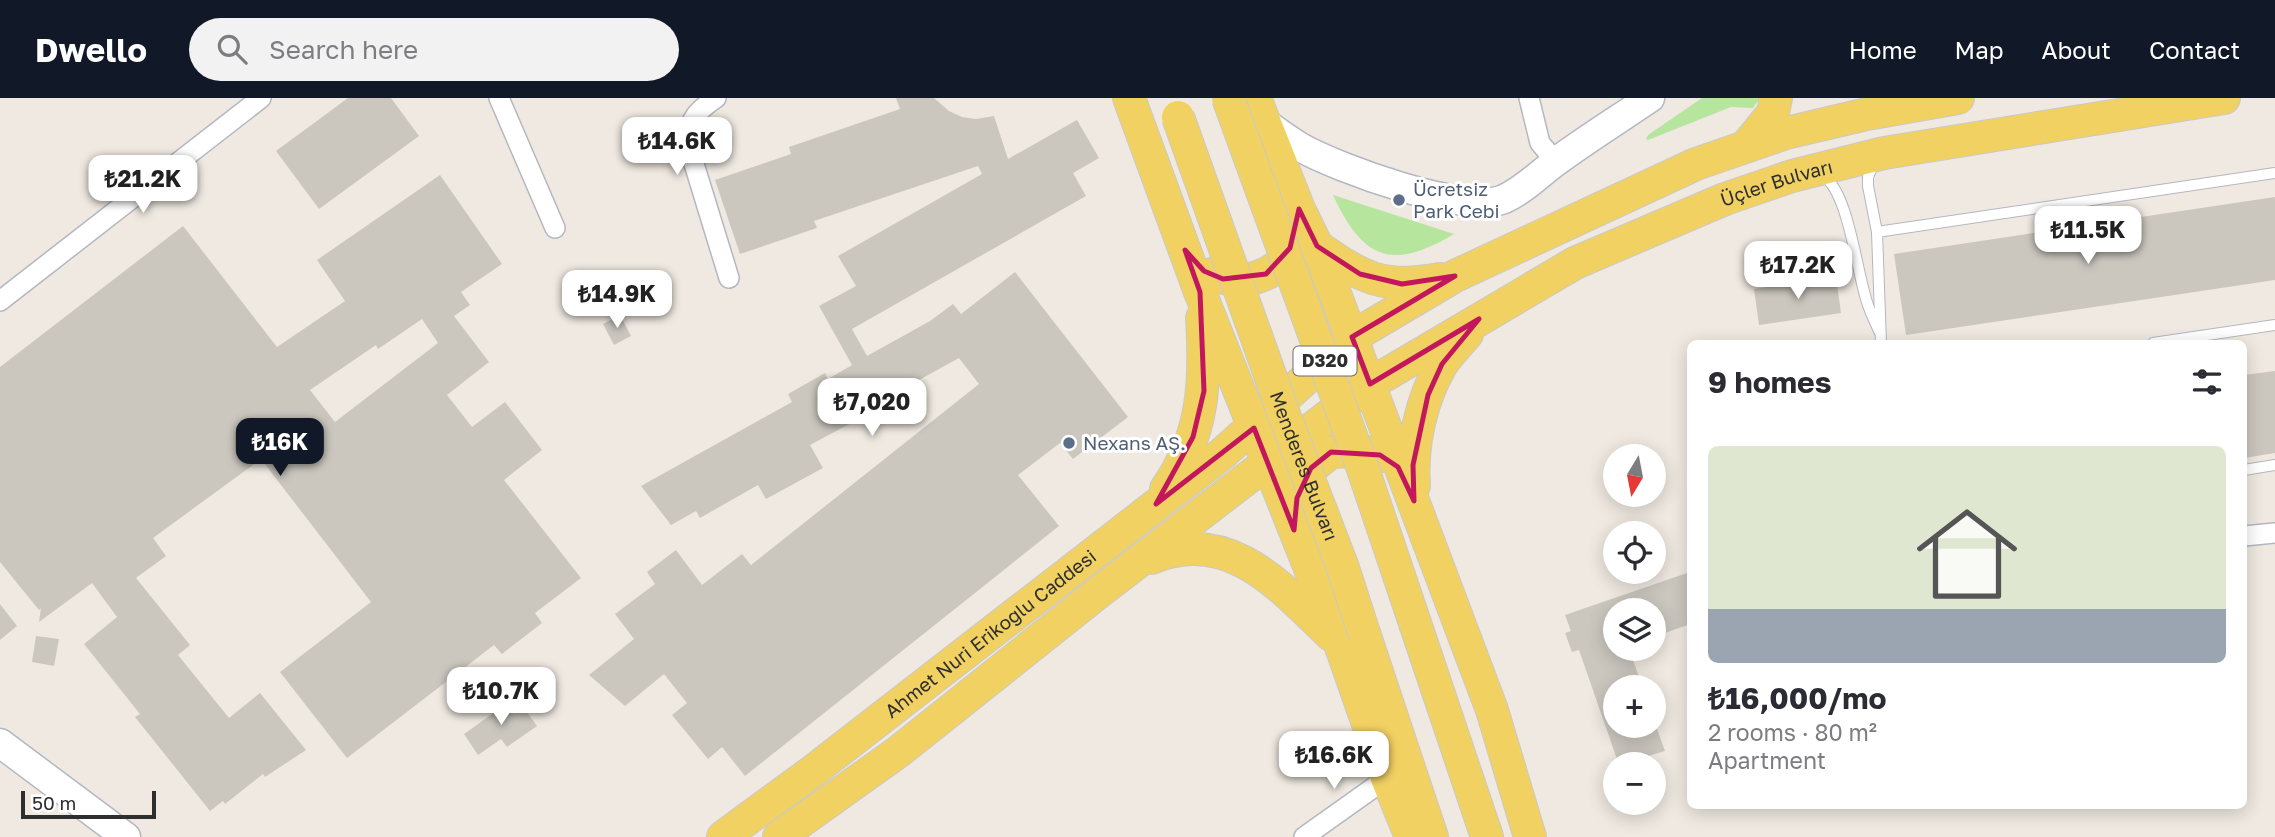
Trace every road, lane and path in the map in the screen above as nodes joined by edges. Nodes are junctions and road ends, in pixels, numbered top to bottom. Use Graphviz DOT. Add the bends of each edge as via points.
graph roads {
  1 [pos="261,98"];
  2 [pos="499,98"];
  3 [pos="716,98"];
  4 [pos="1129,98"];
  5 [pos="1228,98"];
  6 [pos="1529,98"];
  7 [pos="1650,98"];
  8 [pos="1673,98"];
  9 [pos="1776,98"];
  10 [pos="1955,98"];
  11 [pos="2224,98"];
  12 [pos="1174,107"];
  13 [pos="1259,110"];
  14 [pos="1747,145"];
  15 [pos="1884,153"];
  16 [pos="1556,162"];
  17 [pos="1809,172"];
  18 [pos="2275,173"];
  19 [pos="1299,209"];
  20 [pos="555,228"];
  21 [pos="1877,232"];
  22 [pos="1317,246"];
  23 [pos="1185,250"];
  24 [pos="1455,276"];
  25 [pos="729,278"];
  26 [pos="1200,292"];
  27 [pos="0,301"];
  28 [pos="1479,318"];
  29 [pos="2275,325"];
  30 [pos="1352,337"];
  31 [pos="1881,339"];
  32 [pos="2173,340"];
  33 [pos="1370,384"];
  34 [pos="1254,428"];
  35 [pos="1267,463"];
  36 [pos="2275,465"];
  37 [pos="2247,470"];
  38 [pos="1414,501"];
  39 [pos="1156,504"];
  40 [pos="1294,530"];
  41 [pos="2275,533"];
  42 [pos="2247,536"];
  43 [pos="1137,565"];
  44 [pos="1353,640"];
  45 [pos="1,745"];
  46 [pos="1387,778"];
  47 [pos="98,837"];
  48 [pos="126,837"];
  49 [pos="723,837"];
  50 [pos="779,837"];
  51 [pos="1304,837"];
  52 [pos="1411,837"];
  53 [pos="1432,837"];
  54 [pos="1487,837"];
  55 [pos="1530,837"];
  1 -- 27 [label="street"];
  2 -- 20 [label="street"];
  3 -- 25 [label="street" via="689,124 687,141"];
  4 -- 23 [label="main road"];
  5 -- 54 [label="main road, D320, bridge" via="1361,463"];
  6 -- 16 [label="street" via="1540,143"];
  7 -- 16 [label="street"];
  8 -- 16 [label="street" via="1608,145"];
  9 -- 14 [label="main road" via="1773,113"];
  10 -- 14 [label="main road" via="1867,114"];
  11 -- 15 [label="main road, Üçler Bulvarı"];
  12 -- 44 [label="main road, Menderes Bulvarı / D320, bridge" via="1342,565"];
  13 -- 16 [label="street" via="1300,147 1320,157 1465,203 1503,199"];
  13 -- 19 [label="main road"];
  14 -- 24 [label="main road" via="1696,164"];
  15 -- 17 [label="main road, Üçler Bulvarı"];
  15 -- 21 [label="lane" via="1875,160 1868,177"];
  17 -- 28 [label="main road, Üçler Bulvarı" via="1725,200 1574,263"];
  17 -- 31 [label="lane" via="1830,180"];
  18 -- 21 [label="lane"];
  19 -- 22 [label="main road"];
  19 -- 23 [label="main road" via="1290,248 1282,262 1266,274 1248,280 1223,279 1204,271"];
  21 -- 31 [label="lane"];
  22 -- 24 [label="main road" via="1360,274 1387,282 1418,283"];
  22 -- 30 [label="main road"];
  23 -- 26 [label="main road"];
  24 -- 30 [label="main road"];
  26 -- 34 [label="main road"];
  26 -- 39 [label="main road" via="1200,415 1186,454"];
  28 -- 33 [label="main road, Üçler Bulvarı"];
  28 -- 38 [label="main road" via="1443,364 1428,396 1412,465"];
  29 -- 32 [label="lane"];
  30 -- 33 [label="main road"];
  30 -- 34 [label="main road, Ahmet Nuri Erikoğlu Caddesi"];
  33 -- 35 [label="main road, Üçler Bulvarı"];
  33 -- 38 [label="main road"];
  34 -- 35 [label="main road"];
  34 -- 39 [label="main road, Ahmet Nuri Erikoğlu Caddesi"];
  35 -- 40 [label="main road"];
  35 -- 43 [label="main road, Ahmet Nuri Erikoğlu Caddesi"];
  36 -- 37 [label="lane"];
  38 -- 40 [label="main road" via="1398,467 1380,455 1331,452 1311,468 1297,498"];
  38 -- 55 [label="main road" via="1492,710"];
  39 -- 49 [label="main road, Ahmet Nuri Erikoğlu Caddesi"];
  40 -- 44 [label="main road"];
  41 -- 42 [label="street"];
  43 -- 44 [label="main road" via="1190,550 1226,554 1243,560"];
  43 -- 50 [label="main road, Ahmet Nuri Erikoğlu Caddesi" via="898,752"];
  44 -- 46 [label="main road"];
  44 -- 53 [label="main road, Menderes Bulvarı"];
  45 -- 47 [label="street"];
  45 -- 48 [label="street"];
  46 -- 51 [label="street"];
  46 -- 52 [label="main road"];
}
